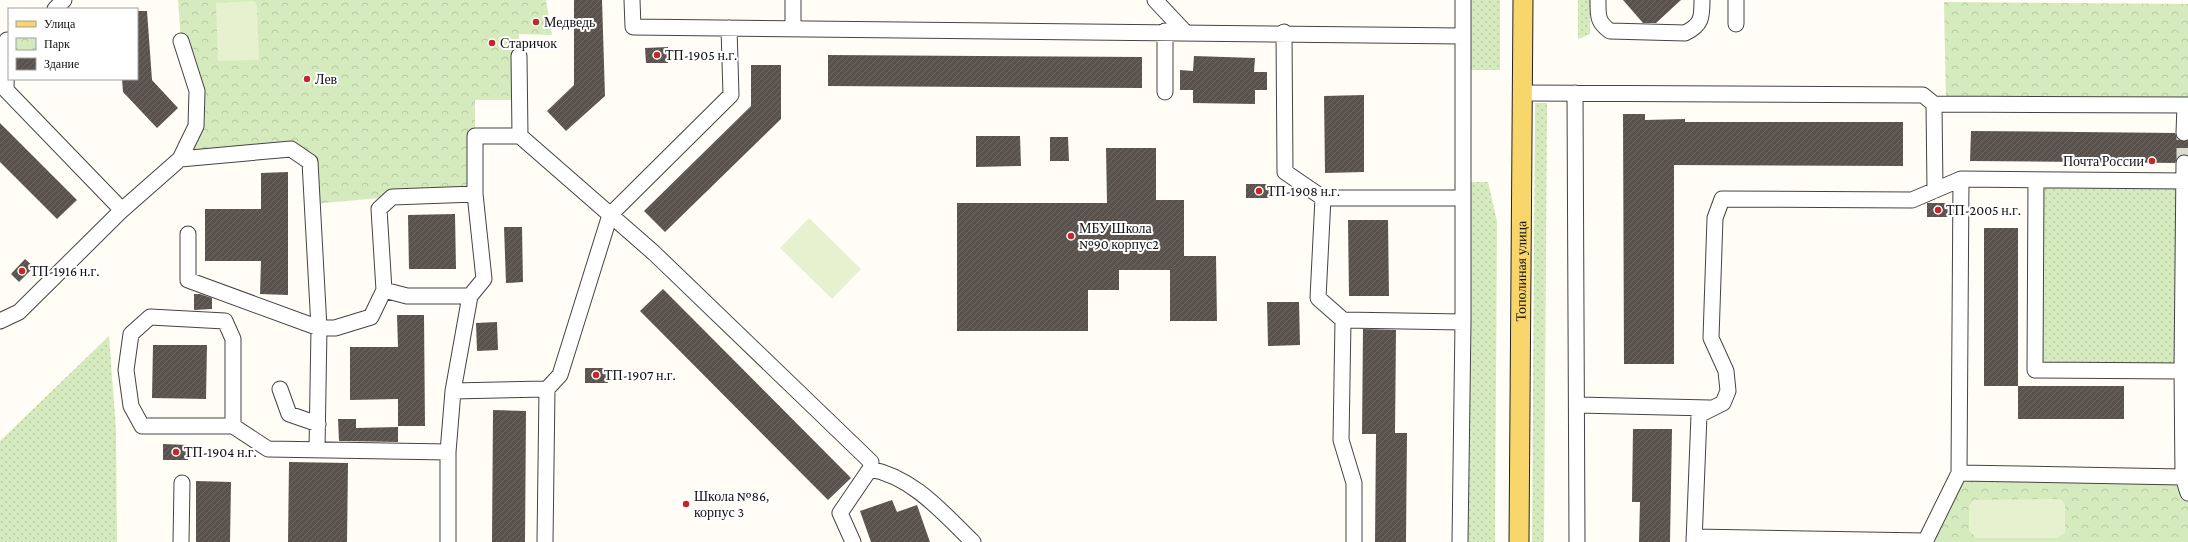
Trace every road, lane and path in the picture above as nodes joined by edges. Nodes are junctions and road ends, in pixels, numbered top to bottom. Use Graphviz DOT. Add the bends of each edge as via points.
graph roads {
  1 [pos="64,0"];
  2 [pos="632,0"];
  3 [pos="793,0"];
  4 [pos="1155,0"];
  5 [pos="1463,0"];
  6 [pos="1523,0"];
  7 [pos="1598,0"];
  8 [pos="1702,0"];
  9 [pos="1736,0"];
  10 [pos="56,8"];
  11 [pos="1736,24"];
  12 [pos="729,28"];
  13 [pos="792,28"];
  14 [pos="1165,32"];
  15 [pos="1185,32"];
  16 [pos="1284,32"];
  17 [pos="1463,36"];
  18 [pos="5,39"];
  19 [pos="181,41"];
  20 [pos="519,56"];
  21 [pos="1165,92"];
  22 [pos="1524,93"];
  23 [pos="1576,94"];
  24 [pos="1934,104"];
  25 [pos="2186,105"];
  26 [pos="2184,133"];
  27 [pos="520,136"];
  28 [pos="180,159"];
  29 [pos="2184,164"];
  30 [pos="1961,179"];
  31 [pos="2036,180"];
  32 [pos="2186,181"];
  33 [pos="1935,190"];
  34 [pos="475,194"];
  35 [pos="1323,198"];
  36 [pos="1462,198"];
  37 [pos="122,210"];
  38 [pos="610,215"];
  39 [pos="188,234"];
  40 [pos="384,290"];
  41 [pos="470,296"];
  42 [pos="1343,320"];
  43 [pos="0,321"];
  44 [pos="1463,322"];
  45 [pos="318,328"];
  46 [pos="2182,371"];
  47 [pos="280,389"];
  48 [pos="547,389"];
  49 [pos="453,390"];
  50 [pos="1577,405"];
  51 [pos="1710,408"];
  52 [pos="318,424"];
  53 [pos="234,426"];
  54 [pos="2186,446"];
  55 [pos="318,449"];
  56 [pos="448,452"];
  57 [pos="870,469"];
  58 [pos="1959,474"];
  59 [pos="2183,477"];
  60 [pos="182,483"];
  61 [pos="2188,493"];
  62 [pos="1694,539"];
  63 [pos="1756,540"];
  64 [pos="1925,541"];
  65 [pos="181,542"];
  66 [pos="448,542"];
  67 [pos="545,542"];
  68 [pos="853,542"];
  69 [pos="973,542"];
  70 [pos="1354,542"];
  71 [pos="1460,542"];
  72 [pos="1519,542"];
  73 [pos="1577,542"];
  1 -- 10 [label="street"];
  2 -- 12 [label="street" via="633,27"];
  3 -- 13 [label="street"];
  4 -- 15 [label="street"];
  5 -- 17 [label="street"];
  6 -- 22 [label="main road, Тополиная улица"];
  7 -- 8 [label="street" via="1598,18 1602,25 1610,30 1686,33 1695,28 1702,17"];
  9 -- 11 [label="street"];
  12 -- 13 [label="street"];
  12 -- 38 [label="street" via="731,95"];
  13 -- 14 [label="street"];
  14 -- 15 [label="street"];
  14 -- 21 [label="street"];
  15 -- 16 [label="street"];
  16 -- 17 [label="street"];
  16 -- 35 [label="street" via="1285,172"];
  17 -- 36 [label="street"];
  18 -- 37 [label="street" via="6,90"];
  19 -- 28 [label="street" via="197,91 196,126"];
  20 -- 27 [label="street"];
  22 -- 23 [label="street"];
  22 -- 72 [label="main road, Тополиная улица"];
  23 -- 24 [label="street" via="1923,95"];
  23 -- 50 [label="street"];
  24 -- 25 [label="street"];
  24 -- 33 [label="street"];
  25 -- 26 [label="street"];
  27 -- 34 [label="street" via="475,136"];
  27 -- 38 [label="street"];
  28 -- 37 [label="street"];
  28 -- 45 [label="street" via="291,149 310,162"];
  29 -- 32 [label="street"];
  30 -- 31 [label="street"];
  30 -- 33 [label="street"];
  30 -- 58 [label="street"];
  31 -- 32 [label="street"];
  31 -- 46 [label="street" via="2035,370"];
  32 -- 46 [label="street"];
  33 -- 51 [label="street" via="1912,200 1722,199 1715,218 1711,338 1726,371 1728,391 1723,403"];
  34 -- 40 [label="street" via="392,197 380,209"];
  34 -- 41 [label="street" via="484,279"];
  35 -- 36 [label="street"];
  35 -- 42 [label="street" via="1318,298"];
  36 -- 44 [label="street"];
  37 -- 43 [label="street" via="19,312"];
  38 -- 48 [label="street" via="560,375"];
  38 -- 57 [label="street" via="871,462"];
  39 -- 45 [label="street" via="188,280"];
  40 -- 41 [label="street" via="407,296"];
  40 -- 45 [label="street" via="371,317 335,328"];
  41 -- 49 [label="street"];
  42 -- 44 [label="street"];
  42 -- 70 [label="street" via="1341,440 1354,483"];
  44 -- 71 [label="street"];
  45 -- 52 [label="street"];
  46 -- 54 [label="street"];
  47 -- 52 [label="street" via="289,414"];
  48 -- 49 [label="street"];
  48 -- 67 [label="street"];
  49 -- 56 [label="street"];
  50 -- 51 [label="street"];
  50 -- 73 [label="street"];
  51 -- 62 [label="street" via="1699,415"];
  52 -- 55 [label="street"];
  53 -- 53 [label="street" via="142,426 131,406 126,370 131,334 150,317 225,321 233,340"];
  53 -- 55 [label="street" via="268,449"];
  54 -- 59 [label="street"];
  55 -- 56 [label="street"];
  56 -- 66 [label="street"];
  57 -- 68 [label="street" via="840,513"];
  57 -- 69 [label="street" via="914,487"];
  58 -- 59 [label="street"];
  58 -- 64 [label="street"];
  59 -- 61 [label="street"];
  60 -- 65 [label="street"];
  62 -- 63 [label="street"];
  63 -- 64 [label="street"];
}
